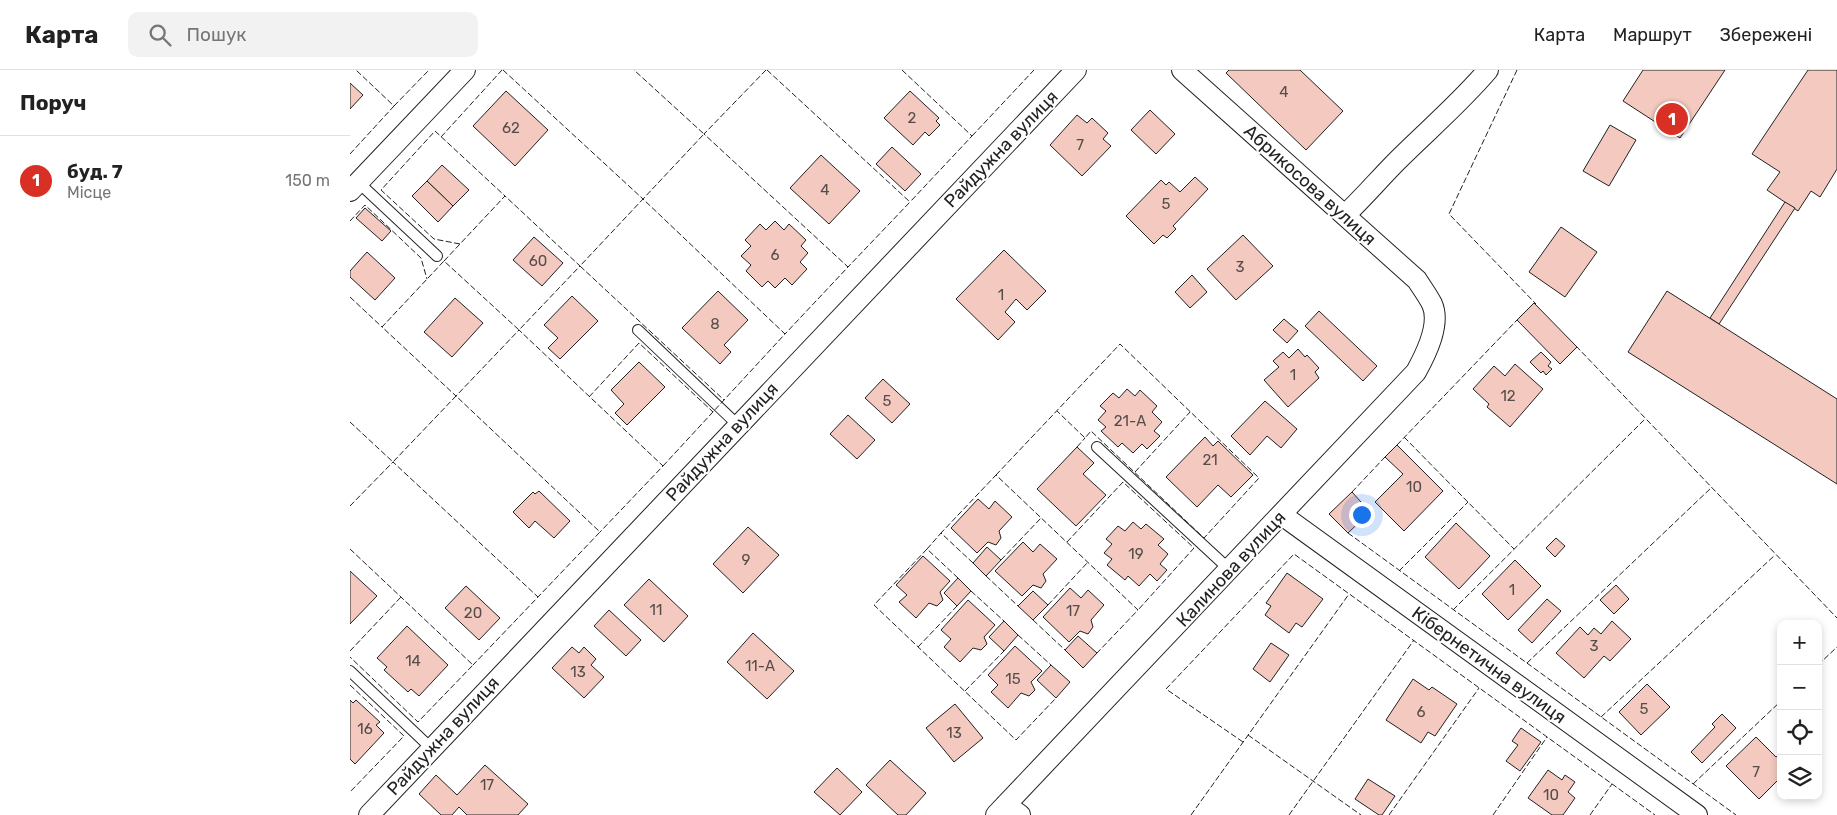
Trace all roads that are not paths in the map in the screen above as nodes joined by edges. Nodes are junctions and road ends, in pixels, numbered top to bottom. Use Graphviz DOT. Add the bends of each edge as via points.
graph roads {
  1 [pos="465,70"];
  2 [pos="1076,70"];
  3 [pos="1182,70"];
  4 [pos="1488,70"];
  5 [pos="354,187"];
  6 [pos="1345,215"];
  7 [pos="437,256"];
  8 [pos="1433,305"];
  9 [pos="638,330"];
  10 [pos="738,425"];
  11 [pos="1097,447"];
  12 [pos="1282,515"];
  13 [pos="1230,570"];
  14 [pos="350,671"];
  15 [pos="432,749"];
  16 [pos="1007,812"];
  17 [pos="369,815"];
  18 [pos="1696,815"];
  1 -- 5 [label="street"];
  2 -- 10 [label="street, Райдужна вулиця"];
  3 -- 6 [label="street, Абрикосова вулиця"];
  4 -- 6 [label="street"];
  5 -- 7 [label="lane"];
  6 -- 8 [label="street, Абрикосова вулиця" via="1417,280"];
  8 -- 12 [label="street, Калинова вулиця" via="1434,323 1428,351 1416,372"];
  9 -- 10 [label="lane"];
  10 -- 15 [label="street, Райдужна вулиця"];
  11 -- 13 [label="lane"];
  12 -- 13 [label="street, Калинова вулиця"];
  12 -- 18 [label="street, Кібернетична вулиця"];
  13 -- 16 [label="street, Калинова вулиця"];
  14 -- 15 [label="lane"];
  15 -- 17 [label="street, Райдужна вулиця"];
}
